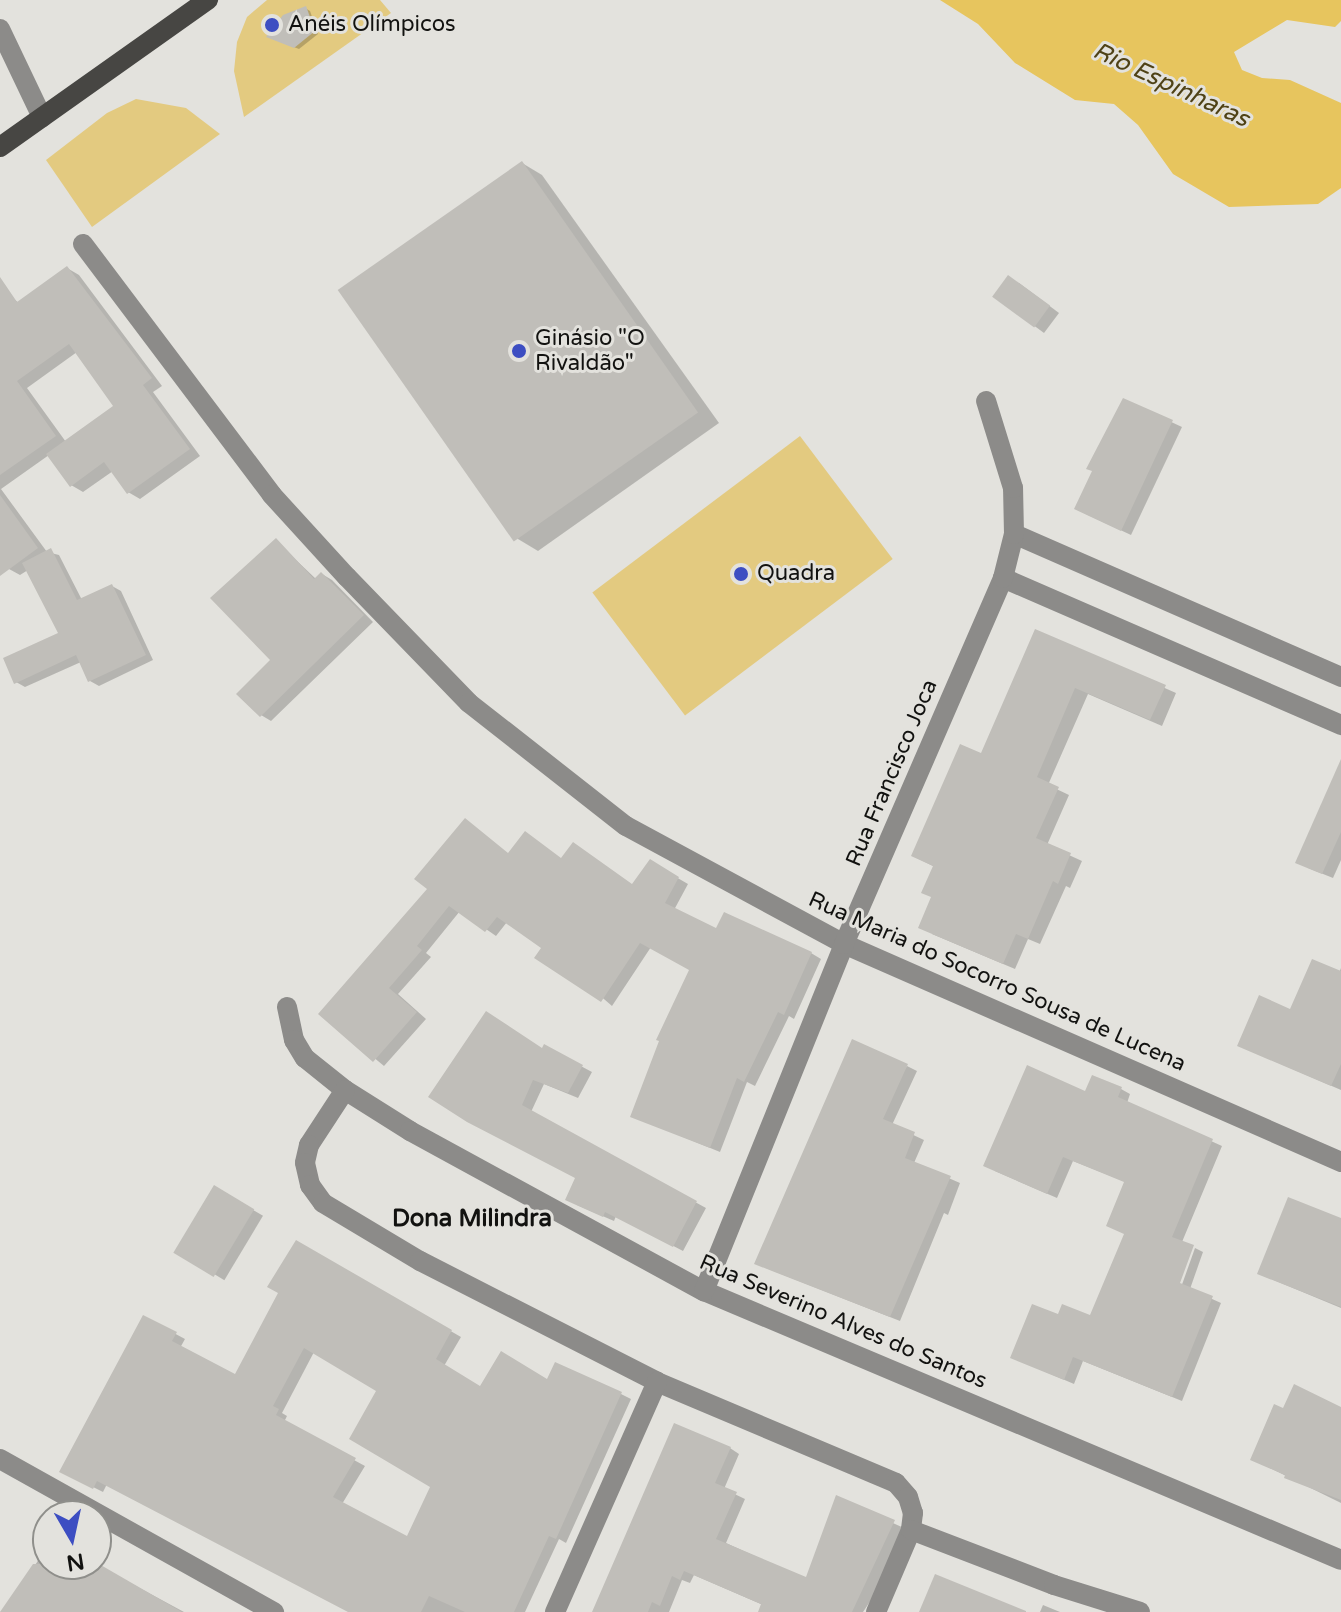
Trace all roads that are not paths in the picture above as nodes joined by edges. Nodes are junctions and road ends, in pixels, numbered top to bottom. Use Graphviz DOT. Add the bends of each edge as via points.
graph roads {
  1 [pos="208,0"];
  2 [pos="0,29"];
  3 [pos="42,117"];
  4 [pos="0,147"];
  5 [pos="83,244"];
  6 [pos="986,401"];
  7 [pos="1014,534"];
  8 [pos="1003,578"];
  9 [pos="1341,677"];
  10 [pos="1341,725"];
  11 [pos="844,944"];
  12 [pos="287,1007"];
  13 [pos="345,1090"];
  14 [pos="1341,1162"];
  15 [pos="704,1291"];
  16 [pos="657,1382"];
  17 [pos="0,1459"];
  18 [pos="911,1530"];
  19 [pos="1341,1560"];
  20 [pos="274,1612"];
  21 [pos="555,1612"];
  22 [pos="876,1612"];
  23 [pos="1140,1612"];
  1 -- 3 [label="main road"];
  2 -- 3 [label="street"];
  3 -- 4 [label="main road"];
  5 -- 11 [label="street, Rua Maria do Socorro Sousa de Lucena" via="272,495 469,703 626,826"];
  6 -- 7 [label="street, Rua Francisco Joca" via="1013,488"];
  7 -- 8 [label="street, Rua Francisco Joca"];
  7 -- 9 [label="street"];
  8 -- 10 [label="street"];
  8 -- 11 [label="street, Rua Francisco Joca"];
  11 -- 14 [label="street, Rua Maria do Socorro Sousa de Lucena"];
  11 -- 15 [label="street, Rua Francisco Joca"];
  12 -- 13 [label="street, Rua Severino Alves do Santos" via="294,1040 305,1058"];
  13 -- 15 [label="street, Rua Severino Alves do Santos" via="410,1131"];
  13 -- 16 [label="street" via="309,1145 305,1163 310,1185 323,1203 420,1261"];
  15 -- 19 [label="street, Rua Severino Alves do Santos"];
  16 -- 18 [label="street" via="896,1483 908,1497"];
  16 -- 21 [label="street"];
  17 -- 20 [label="street"];
  18 -- 22 [label="street"];
  18 -- 23 [label="street"];
}
